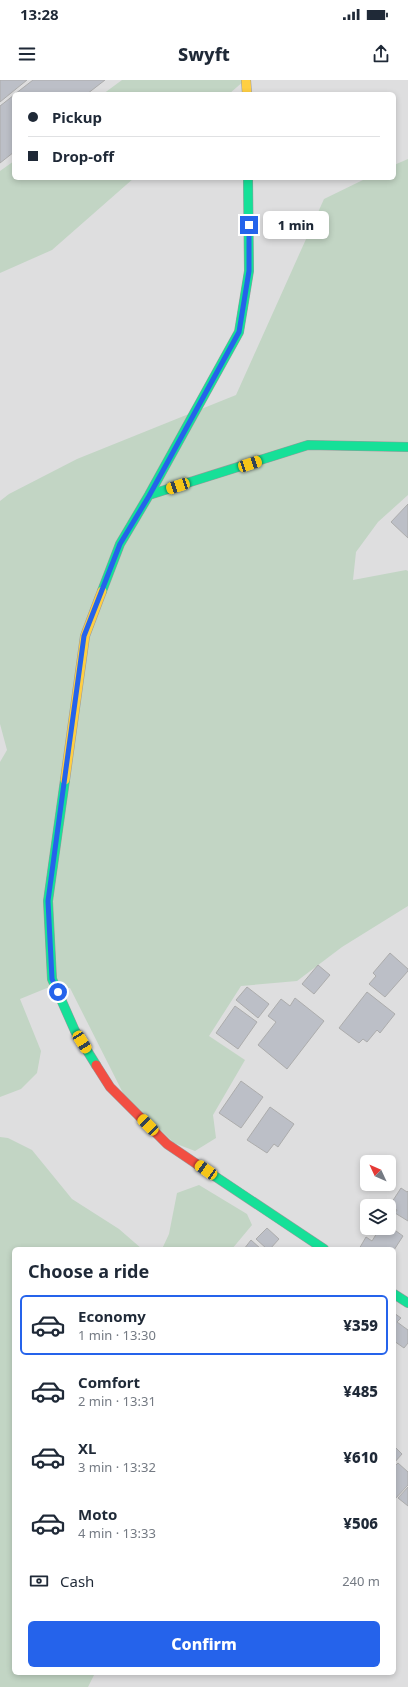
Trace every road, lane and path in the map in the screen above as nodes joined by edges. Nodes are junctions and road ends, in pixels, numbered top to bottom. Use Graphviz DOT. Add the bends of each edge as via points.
graph roads {
  1 [pos="246,80"];
  2 [pos="247,92"];
  3 [pos="248,180"];
  4 [pos="408,447"];
  5 [pos="149,496"];
  6 [pos="321,1247"];
  7 [pos="396,1295"];
  8 [pos="408,1303"];
  1 -- 2 [label="street"];
  3 -- 5 [label="street" via="249,271 239,332"];
  4 -- 5 [label="street" via="308,445"];
  5 -- 6 [label="street" via="120,544 84,636 48,901 52,979 75,1031 110,1087 167,1144"];
  7 -- 8 [label="street"];
}
